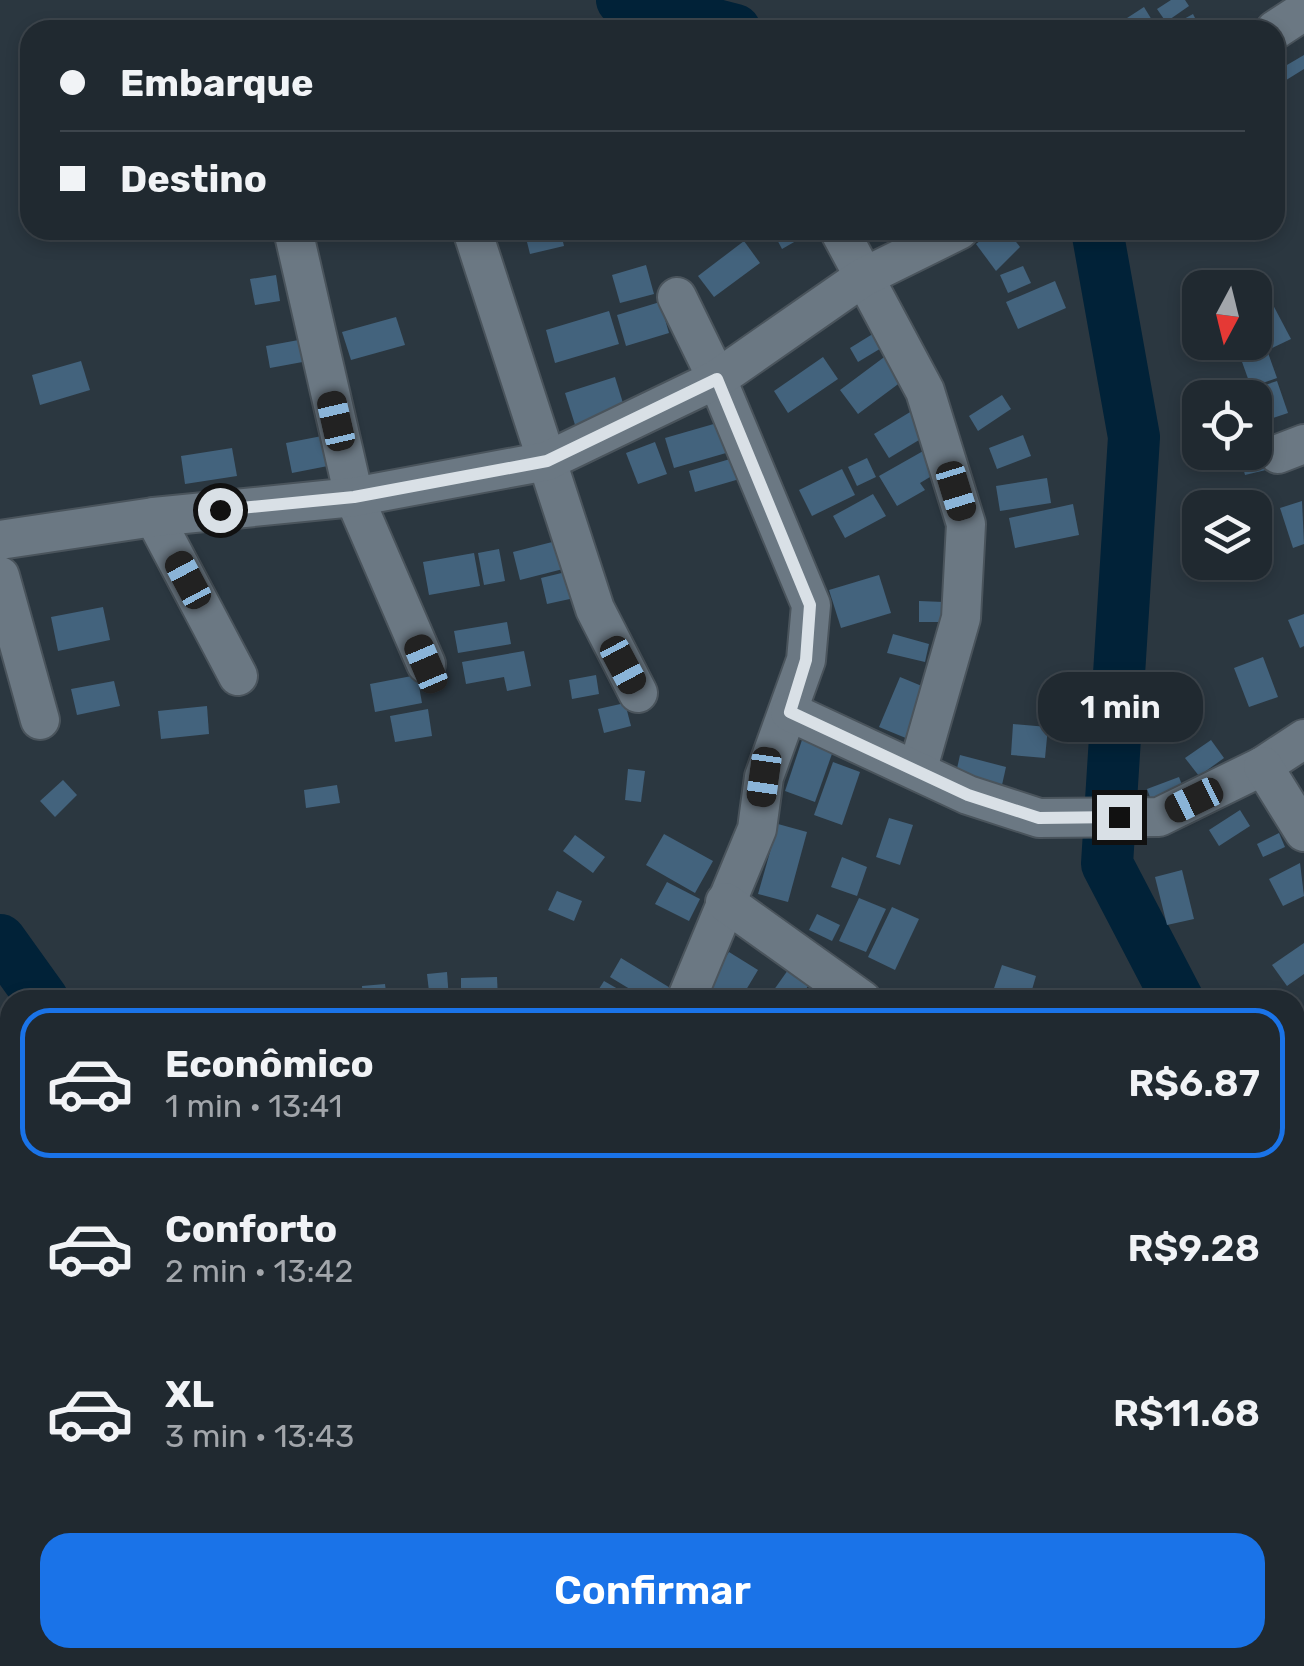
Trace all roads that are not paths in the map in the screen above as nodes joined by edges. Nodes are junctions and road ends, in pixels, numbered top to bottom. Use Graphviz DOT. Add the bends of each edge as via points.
graph roads {
  1 [pos="1297,0"];
  2 [pos="1304,12"];
  3 [pos="295,240"];
  4 [pos="475,240"];
  5 [pos="844,240"];
  6 [pos="939,240"];
  7 [pos="862,278"];
  8 [pos="677,297"];
  9 [pos="717,379"];
  10 [pos="547,461"];
  11 [pos="354,497"];
  12 [pos="154,517"];
  13 [pos="0,540"];
  14 [pos="0,576"];
  15 [pos="426,664"];
  16 [pos="238,676"];
  17 [pos="638,693"];
  18 [pos="790,712"];
  19 [pos="40,720"];
  20 [pos="1304,740"];
  21 [pos="1263,766"];
  22 [pos="918,768"];
  23 [pos="1304,832"];
  24 [pos="726,902"];
  25 [pos="690,990"];
  26 [pos="848,990"];
  1 -- 2 [label="street"];
  3 -- 11 [label="street"];
  4 -- 10 [label="street"];
  5 -- 7 [label="street"];
  6 -- 7 [label="street"];
  7 -- 9 [label="street"];
  7 -- 22 [label="street" via="926,391 966,524 961,618"];
  8 -- 9 [label="street"];
  9 -- 10 [label="street"];
  9 -- 18 [label="street" via="810,605 806,660"];
  10 -- 11 [label="street"];
  10 -- 17 [label="street" via="594,609"];
  11 -- 12 [label="street"];
  11 -- 15 [label="street"];
  12 -- 13 [label="street"];
  12 -- 16 [label="street"];
  14 -- 19 [label="street"];
  18 -- 22 [label="street"];
  18 -- 24 [label="street" via="764,777 757,829"];
  20 -- 21 [label="street"];
  21 -- 22 [label="street" via="1159,817 1039,818 968,795"];
  21 -- 23 [label="street"];
  24 -- 25 [label="street"];
  24 -- 26 [label="street"];
}
